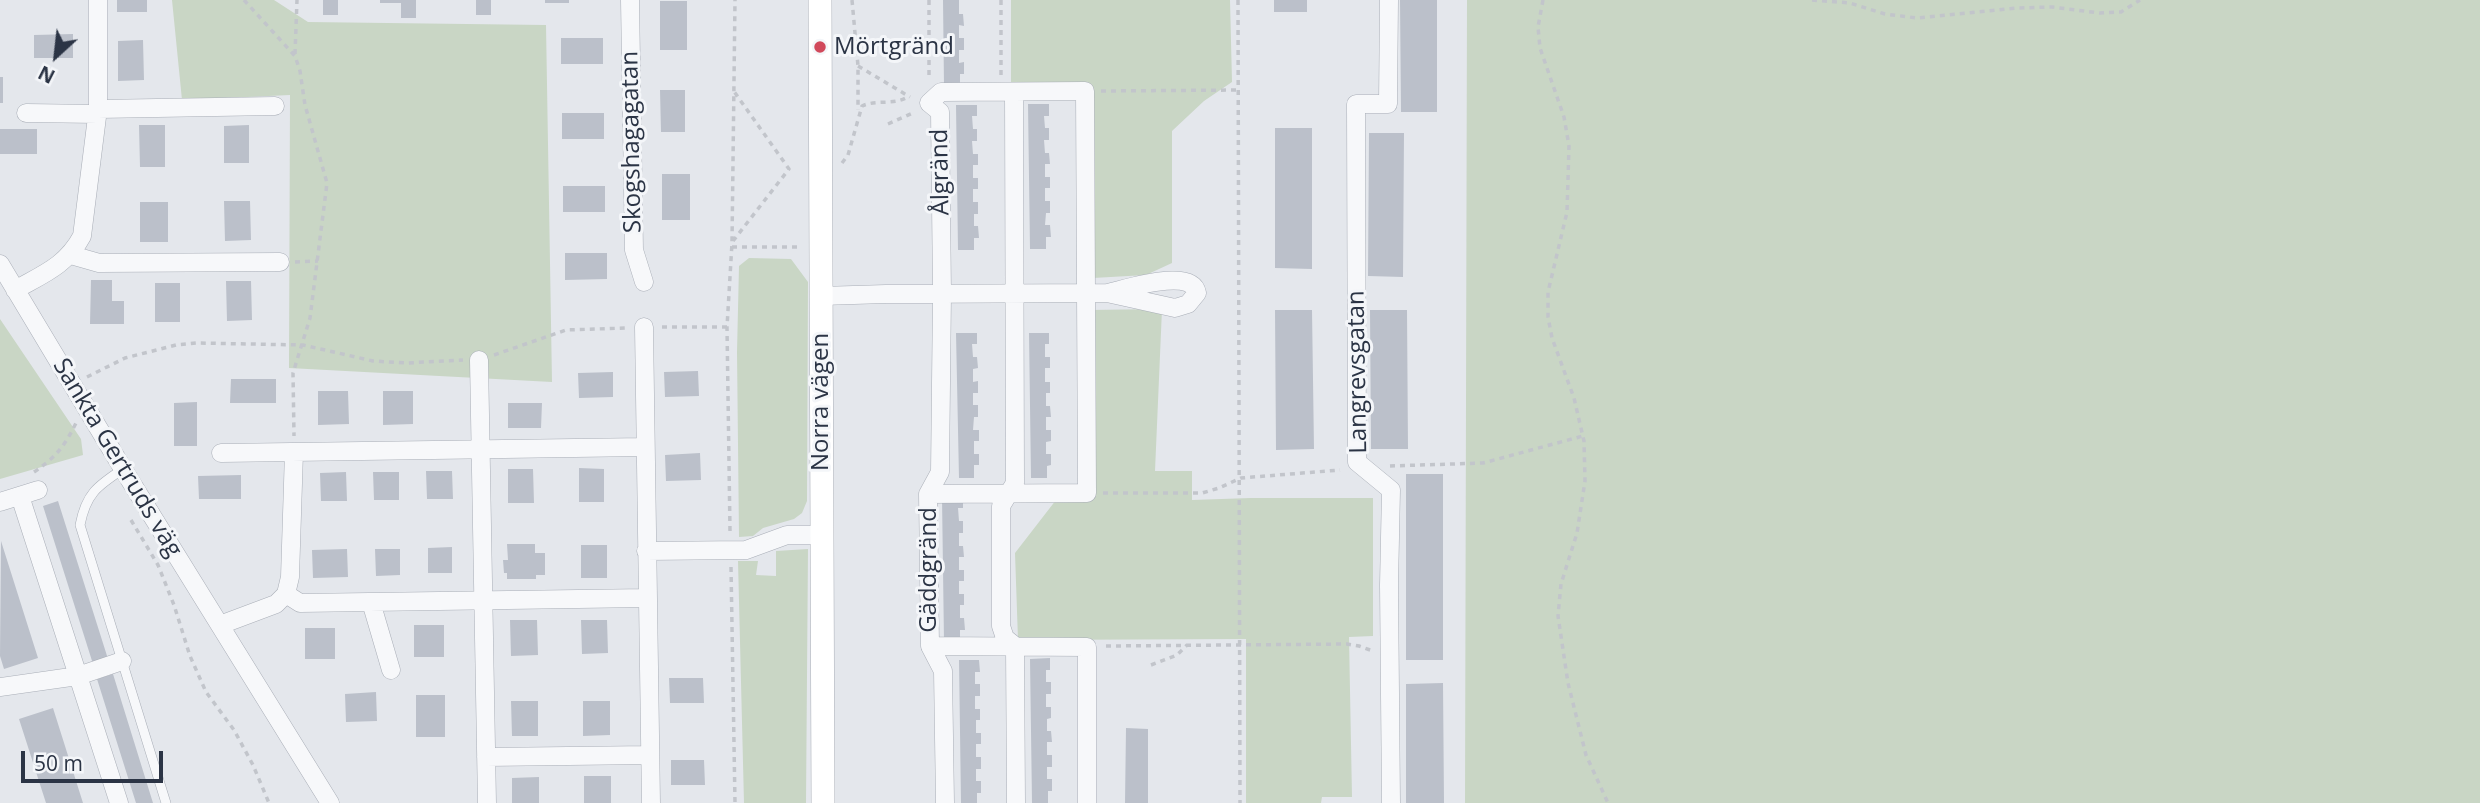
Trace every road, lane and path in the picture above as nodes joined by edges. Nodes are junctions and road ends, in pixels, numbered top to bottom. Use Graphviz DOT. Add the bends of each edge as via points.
graph roads {
  1 [pos="98,0"];
  2 [pos="244,0"];
  3 [pos="297,0"];
  4 [pos="630,0"];
  5 [pos="735,0"];
  6 [pos="820,0"];
  7 [pos="852,0"];
  8 [pos="929,0"];
  9 [pos="1001,0"];
  10 [pos="1238,0"];
  11 [pos="1389,0"];
  12 [pos="1543,0"];
  13 [pos="1812,0"];
  14 [pos="2140,0"];
  15 [pos="295,56"];
  16 [pos="858,66"];
  17 [pos="733,88"];
  18 [pos="1238,90"];
  19 [pos="1085,91"];
  20 [pos="1008,92"];
  21 [pos="909,96"];
  22 [pos="929,103"];
  23 [pos="275,106"];
  24 [pos="98,111"];
  25 [pos="858,111"];
  26 [pos="26,113"];
  27 [pos="888,124"];
  28 [pos="834,167"];
  29 [pos="798,168"];
  30 [pos="789,169"];
  31 [pos="732,245"];
  32 [pos="800,247"];
  33 [pos="71,255"];
  34 [pos="280,262"];
  35 [pos="0,264"];
  36 [pos="644,282"];
  37 [pos="15,290"];
  38 [pos="942,293"];
  39 [pos="1014,293"];
  40 [pos="1086,293"];
  41 [pos="1107,293"];
  42 [pos="821,296"];
  43 [pos="644,327"];
  44 [pos="727,327"];
  45 [pos="303,345"];
  46 [pos="479,359"];
  47 [pos="72,385"];
  48 [pos="83,428"];
  49 [pos="1583,436"];
  50 [pos="645,447"];
  51 [pos="480,448"];
  52 [pos="294,452"];
  53 [pos="221,453"];
  54 [pos="1364,468"];
  55 [pos="122,469"];
  56 [pos="34,472"];
  57 [pos="1241,478"];
  58 [pos="1008,493"];
  59 [pos="1087,493"];
  60 [pos="928,494"];
  61 [pos="0,502"];
  62 [pos="126,511"];
  63 [pos="820,535"];
  64 [pos="731,550"];
  65 [pos="646,551"];
  66 [pos="286,594"];
  67 [pos="647,598"];
  68 [pos="483,602"];
  69 [pos="371,603"];
  70 [pos="220,625"];
  71 [pos="1187,645"];
  72 [pos="1240,645"];
  73 [pos="929,646"];
  74 [pos="1015,646"];
  75 [pos="1087,647"];
  76 [pos="122,662"];
  77 [pos="1389,662"];
  78 [pos="1151,666"];
  79 [pos="391,670"];
  80 [pos="78,676"];
  81 [pos="0,687"];
  82 [pos="650,755"];
  83 [pos="486,757"];
  84 [pos="119,803"];
  85 [pos="166,803"];
  86 [pos="269,803"];
  87 [pos="330,803"];
  88 [pos="486,803"];
  89 [pos="651,803"];
  90 [pos="735,803"];
  91 [pos="823,803"];
  92 [pos="945,803"];
  93 [pos="1016,803"];
  94 [pos="1087,803"];
  95 [pos="1240,803"];
  96 [pos="1391,803"];
  97 [pos="1608,803"];
  1 -- 24 [label="street"];
  2 -- 15 [label="path"];
  3 -- 15 [label="path"];
  4 -- 36 [label="street, Skogshagagatan" via="634,250"];
  5 -- 17 [label="path"];
  6 -- 42 [label="street, Norra vägen"];
  7 -- 16 [label="path"];
  8 -- 22 [label="path"];
  9 -- 20 [label="path"];
  10 -- 18 [label="path"];
  11 -- 54 [label="street, Langrevsgatan" via="1388,104 1356,104 1357,462"];
  12 -- 49 [label="path" via="1540,48 1570,146 1567,212 1548,292 1548,317"];
  13 -- 14 [label="path" via="1917,18 2016,8 2120,12"];
  15 -- 45 [label="path" via="327,183"];
  16 -- 21 [label="path"];
  16 -- 25 [label="path"];
  17 -- 30 [label="path"];
  17 -- 31 [label="path"];
  18 -- 19 [label="path"];
  18 -- 57 [label="path"];
  19 -- 20 [label="street, Ålgränd"];
  19 -- 40 [label="street"];
  20 -- 22 [label="street, Ålgränd" via="941,92"];
  20 -- 39 [label="street"];
  21 -- 22 [label="path"];
  21 -- 25 [label="path" via="902,102 871,102"];
  22 -- 27 [label="path"];
  22 -- 38 [label="street, Ålgränd" via="940,112"];
  23 -- 24 [label="street"];
  24 -- 26 [label="street"];
  24 -- 33 [label="street" via="82,236"];
  25 -- 28 [label="path" via="848,155"];
  29 -- 30 [label="path"];
  30 -- 31 [label="path"];
  31 -- 32 [label="path"];
  31 -- 44 [label="path"];
  33 -- 34 [label="street" via="99,263"];
  33 -- 37 [label="street"];
  35 -- 37 [label="street, Sankta Gertruds väg"];
  37 -- 47 [label="street, Sankta Gertruds väg"];
  38 -- 39 [label="street"];
  38 -- 42 [label="street"];
  38 -- 60 [label="street, Ålgränd" via="940,472"];
  39 -- 40 [label="street"];
  39 -- 58 [label="street" via="1015,484"];
  40 -- 41 [label="street"];
  40 -- 59 [label="street"];
  42 -- 63 [label="street, Norra vägen"];
  43 -- 44 [label="path"];
  43 -- 46 [label="path" via="566,330"];
  43 -- 50 [label="street"];
  44 -- 64 [label="path"];
  45 -- 46 [label="path" via="373,361"];
  45 -- 47 [label="path" via="176,345 125,358"];
  45 -- 52 [label="path" via="293,373"];
  46 -- 51 [label="street"];
  47 -- 55 [label="street, Sankta Gertruds väg"];
  48 -- 56 [label="path" via="78,419 54,458"];
  49 -- 54 [label="path" via="1483,463"];
  49 -- 97 [label="path" via="1584,481 1577,533 1561,584 1558,616 1586,755"];
  50 -- 51 [label="street"];
  50 -- 65 [label="street"];
  51 -- 52 [label="street"];
  51 -- 68 [label="street"];
  52 -- 53 [label="street"];
  52 -- 66 [label="street"];
  54 -- 57 [label="path"];
  54 -- 77 [label="street, Langrevsgatan" via="1391,490"];
  55 -- 70 [label="street, Sankta Gertruds väg"];
  55 -- 76 [label="lane" via="92,491 80,526"];
  57 -- 59 [label="path" via="1202,493"];
  57 -- 72 [label="path"];
  58 -- 59 [label="street"];
  58 -- 60 [label="street"];
  58 -- 74 [label="street" via="1001,506 1001,626 1005,638"];
  60 -- 73 [label="street, Gäddgränd"];
  61 -- 80 [label="street" via="29,493"];
  62 -- 86 [label="path" via="158,565 206,692 234,730"];
  63 -- 64 [label="street" via="787,535 757,547"];
  63 -- 91 [label="street, Norra vägen"];
  64 -- 65 [label="street"];
  64 -- 90 [label="path"];
  65 -- 67 [label="street"];
  66 -- 69 [label="street" via="300,603"];
  66 -- 70 [label="street" via="276,604"];
  67 -- 68 [label="street"];
  67 -- 82 [label="street"];
  68 -- 69 [label="street"];
  68 -- 83 [label="street"];
  69 -- 79 [label="street"];
  70 -- 87 [label="street, Sankta Gertruds väg"];
  71 -- 72 [label="path"];
  71 -- 75 [label="path"];
  71 -- 78 [label="path" via="1177,655"];
  72 -- 77 [label="path" via="1359,646"];
  72 -- 95 [label="path"];
  73 -- 74 [label="street, Gäddgränd"];
  73 -- 92 [label="street, Gäddgränd" via="943,671"];
  74 -- 75 [label="street, Gäddgränd"];
  74 -- 93 [label="street"];
  75 -- 94 [label="street"];
  76 -- 80 [label="street"];
  76 -- 85 [label="lane"];
  77 -- 96 [label="street, Langrevsgatan"];
  80 -- 81 [label="street"];
  80 -- 84 [label="street"];
  82 -- 83 [label="street"];
  82 -- 89 [label="street"];
  83 -- 88 [label="street"];
}
